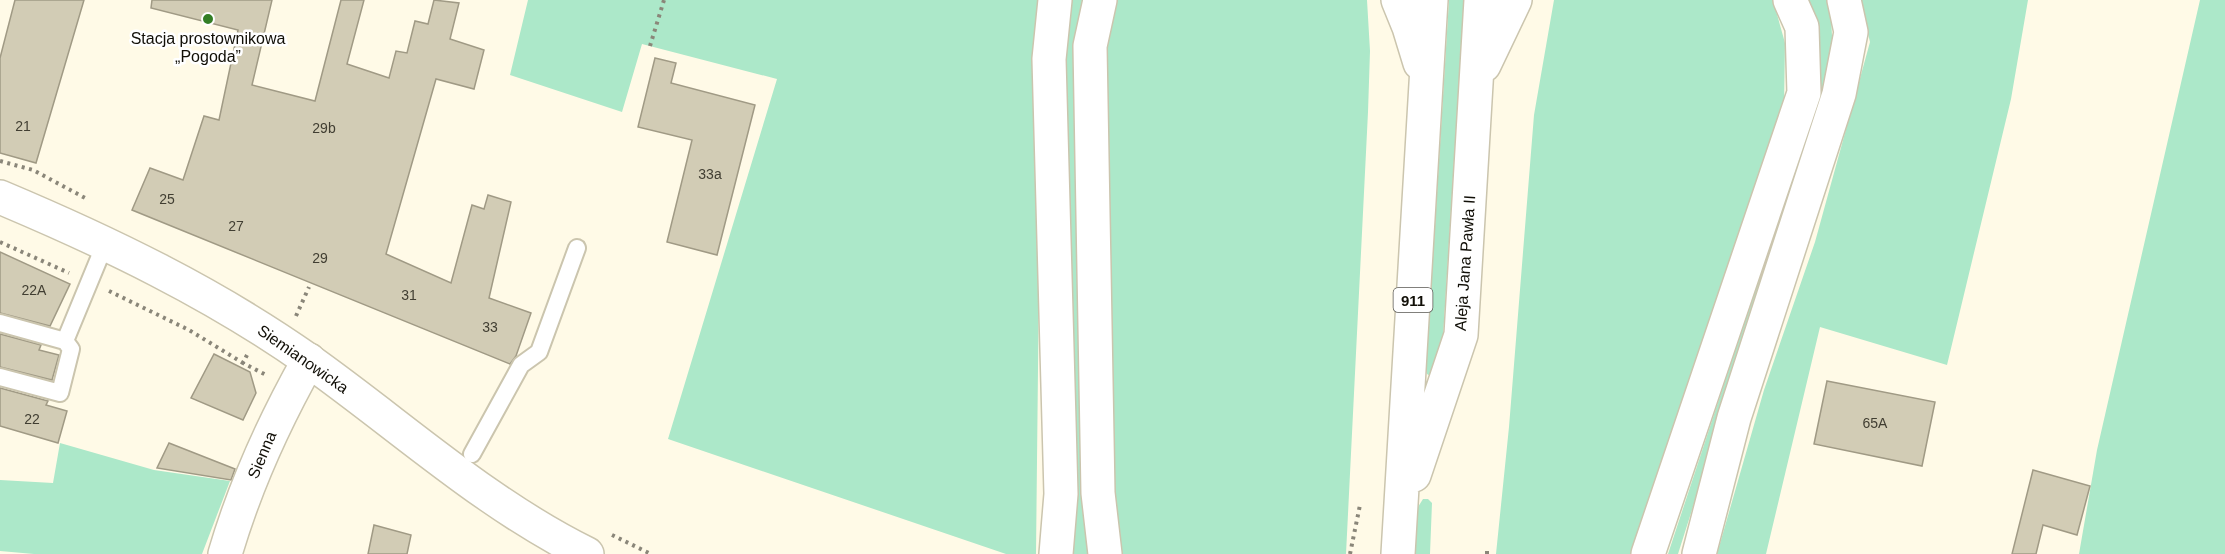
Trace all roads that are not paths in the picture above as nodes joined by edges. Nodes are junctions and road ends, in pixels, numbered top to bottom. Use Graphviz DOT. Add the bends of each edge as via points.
graph roads {
  1 [pos="1054,0"];
  2 [pos="1100,0"];
  3 [pos="1398,0"];
  4 [pos="1431,0"];
  5 [pos="1481,0"];
  6 [pos="1515,0"];
  7 [pos="1790,0"];
  8 [pos="1844,0"];
  9 [pos="1426,83"];
  10 [pos="1475,83"];
  11 [pos="0,197"];
  12 [pos="105,244"];
  13 [pos="577,248"];
  14 [pos="0,323"];
  15 [pos="64,341"];
  16 [pos="309,360"];
  17 [pos="0,377"];
  18 [pos="472,454"];
  19 [pos="1400,516"];
  20 [pos="225,554"];
  21 [pos="587,554"];
  22 [pos="1056,554"];
  23 [pos="1105,554"];
  24 [pos="1398,554"];
  25 [pos="1648,554"];
  26 [pos="1699,554"];
  1 -- 22 [label="main road" via="1049,59 1061,494"];
  2 -- 23 [label="main road" via="1090,46 1098,493"];
  3 -- 9 [label="main road"];
  4 -- 9 [label="main road, Aleja Jana Pawła II / 911"];
  5 -- 10 [label="main road, Aleja Jana Pawła II / 911"];
  6 -- 10 [label="main road"];
  7 -- 25 [label="main road" via="1802,27 1804,93"];
  8 -- 26 [label="main road" via="1851,32 1839,94 1734,418"];
  9 -- 19 [label="main road, Aleja Jana Pawła II / 911"];
  10 -- 19 [label="main road, Aleja Jana Pawła II / 911" via="1461,335"];
  11 -- 12 [label="main road, Siemianowicka"];
  12 -- 15 [label="lane"];
  12 -- 16 [label="main road, Siemianowicka" via="218,302 278,326"];
  13 -- 18 [label="lane" via="539,352 521,365"];
  14 -- 15 [label="lane"];
  15 -- 17 [label="lane" via="71,349 60,393"];
  16 -- 20 [label="main road, Sienna" via="283,405 238,510"];
  16 -- 21 [label="main road, Siemianowicka" via="488,496"];
  19 -- 24 [label="main road, Aleja Jana Pawła II / 911"];
}
